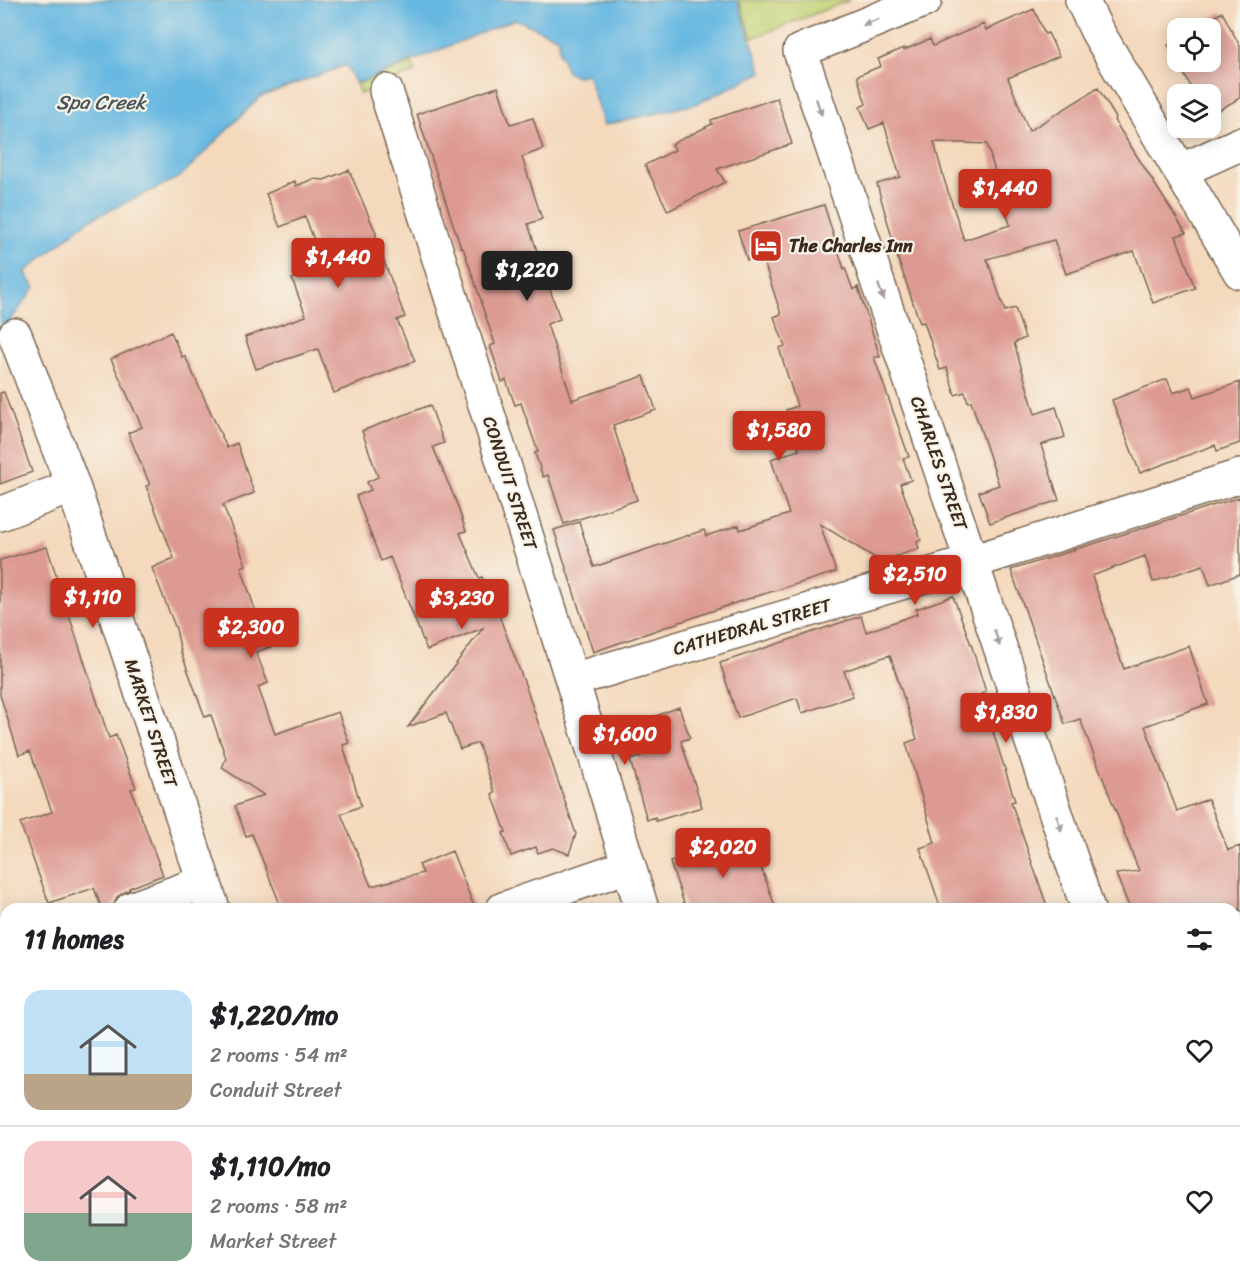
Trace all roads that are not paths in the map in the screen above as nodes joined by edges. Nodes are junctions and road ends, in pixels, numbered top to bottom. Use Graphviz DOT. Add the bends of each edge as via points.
graph roads {
  1 [pos="925,0"];
  2 [pos="1082,0"];
  3 [pos="386,91"];
  4 [pos="1240,144"];
  5 [pos="1180,171"];
  6 [pos="1240,272"];
  7 [pos="15,335"];
  8 [pos="1240,476"];
  9 [pos="72,486"];
  10 [pos="0,514"];
  11 [pos="972,562"];
  12 [pos="572,680"];
  13 [pos="628,866"];
  14 [pos="209,896"];
  15 [pos="167,903"];
  16 [pos="520,903"];
  17 [pos="640,903"];
  18 [pos="1086,903"];
  1 -- 11 [label="street, CHARLES STREET, one-way" via="800,51"];
  2 -- 5 [label="street"];
  3 -- 12 [label="street, CONDUIT STREET"];
  4 -- 5 [label="street"];
  5 -- 6 [label="street"];
  7 -- 9 [label="street, MARKET STREET"];
  8 -- 11 [label="street, CATHEDRAL STREET"];
  9 -- 10 [label="street"];
  9 -- 14 [label="street, MARKET STREET"];
  11 -- 12 [label="street, CATHEDRAL STREET"];
  11 -- 18 [label="street, CHARLES STREET, one-way"];
  12 -- 13 [label="street, CONDUIT STREET"];
  13 -- 16 [label="street"];
  13 -- 17 [label="street, CONDUIT STREET"];
  14 -- 15 [label="street"];
}
